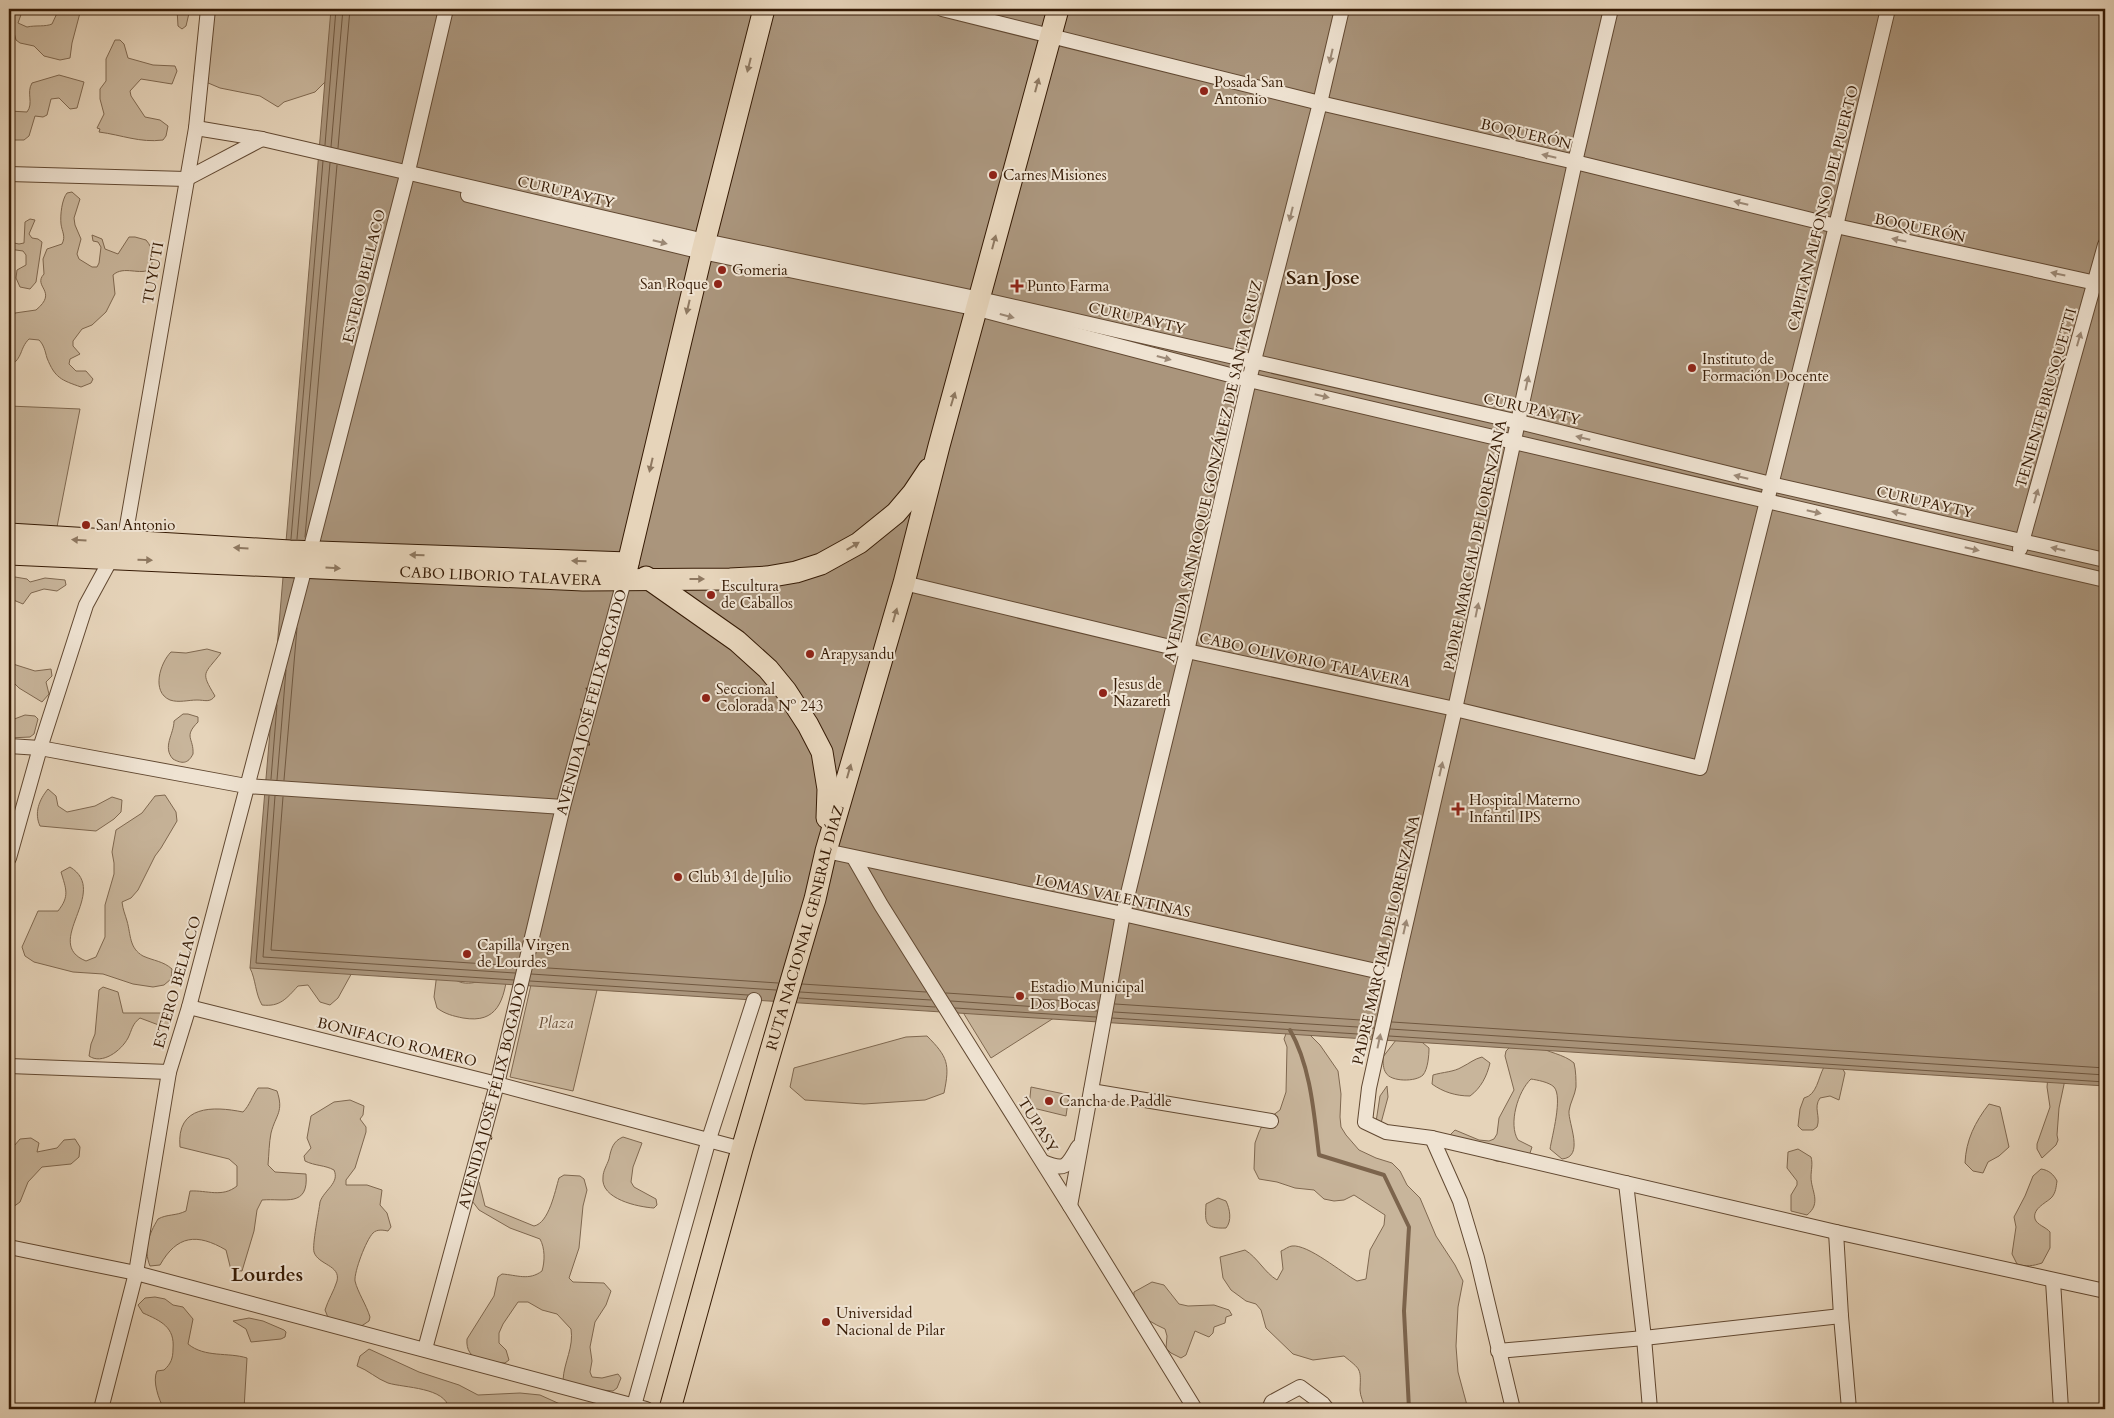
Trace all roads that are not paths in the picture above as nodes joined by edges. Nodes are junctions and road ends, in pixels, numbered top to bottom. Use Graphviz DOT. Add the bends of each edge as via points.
graph roads {
  1 [pos="208,9"];
  2 [pos="446,9"];
  3 [pos="942,9"];
  4 [pos="1058,9"];
  5 [pos="1342,9"];
  6 [pos="1611,9"];
  7 [pos="1888,9"];
  8 [pos="763,13"];
  9 [pos="1051,35"];
  10 [pos="1320,103"];
  11 [pos="196,128"];
  12 [pos="262,139"];
  13 [pos="1575,162"];
  14 [pos="9,174"];
  15 [pos="403,174"];
  16 [pos="186,179"];
  17 [pos="1836,226"];
  18 [pos="2105,245"];
  19 [pos="703,246"];
  20 [pos="2100,284"];
  21 [pos="979,304"];
  22 [pos="1254,362"];
  23 [pos="1249,380"];
  24 [pos="1519,422"];
  25 [pos="1514,440"];
  26 [pos="939,446"];
  27 [pos="1771,484"];
  28 [pos="1767,502"];
  29 [pos="9,534"];
  30 [pos="2023,541"];
  31 [pos="118,551"];
  32 [pos="9,554"];
  33 [pos="307,559"];
  34 [pos="2017,559"];
  35 [pos="2105,560"];
  36 [pos="626,572"];
  37 [pos="648,579"];
  38 [pos="2105,580"];
  39 [pos="904,583"];
  40 [pos="1187,651"];
  41 [pos="1455,709"];
  42 [pos="9,746"];
  43 [pos="40,748"];
  44 [pos="1700,768"];
  45 [pos="246,786"];
  46 [pos="563,807"];
  47 [pos="826,851"];
  48 [pos="9,858"];
  49 [pos="854,858"];
  50 [pos="1123,914"];
  51 [pos="1394,975"];
  52 [pos="754,1000"];
  53 [pos="189,1007"];
  54 [pos="9,1066"];
  55 [pos="168,1072"];
  56 [pos="497,1084"];
  57 [pos="1091,1091"];
  58 [pos="1271,1121"];
  59 [pos="1432,1138"];
  60 [pos="709,1139"];
  61 [pos="1082,1141"];
  62 [pos="742,1149"];
  63 [pos="1043,1162"];
  64 [pos="1626,1183"];
  65 [pos="1070,1206"];
  66 [pos="1836,1232"];
  67 [pos="9,1247"];
  68 [pos="136,1273"];
  69 [pos="2053,1281"];
  70 [pos="2105,1291"];
  71 [pos="1840,1316"];
  72 [pos="1644,1338"];
  73 [pos="424,1349"];
  74 [pos="1498,1351"];
  75 [pos="638,1408"];
  76 [pos="101,1409"];
  77 [pos="670,1409"];
  78 [pos="1195,1409"];
  79 [pos="1269,1409"];
  80 [pos="1326,1409"];
  81 [pos="1513,1409"];
  82 [pos="1650,1409"];
  83 [pos="1849,1409"];
  84 [pos="2061,1409"];
  1 -- 11 [label="street, TUYUTI"];
  2 -- 15 [label="street, ESTERO BELLACO"];
  3 -- 9 [label="street, BOQUERÓN"];
  4 -- 9 [label="highway"];
  5 -- 10 [label="street, AVENIDA SAN ROQUE GONZÁLEZ DE SANTA CRUZ, one-way"];
  6 -- 13 [label="street, PADRE MARCIAL DE LORENZANA"];
  7 -- 17 [label="street, CAPITAN ALFONSO DEL PUERTO"];
  8 -- 19 [label="highway, AVENIDA JOSÉ FÉLIX BOGADO, one-way"];
  9 -- 10 [label="street, BOQUERÓN"];
  21 -- 9 [label="highway, one-way"];
  13 -- 10 [label="street, BOQUERÓN, one-way"];
  10 -- 22 [label="street, AVENIDA SAN ROQUE GONZÁLEZ DE SANTA CRUZ, one-way"];
  11 -- 12 [label="street, CURUPAYTY"];
  11 -- 16 [label="street, TUYUTI"];
  12 -- 15 [label="street, CURUPAYTY"];
  12 -- 16 [label="street"];
  17 -- 13 [label="street, BOQUERÓN, one-way"];
  24 -- 13 [label="street, PADRE MARCIAL DE LORENZANA, one-way"];
  14 -- 16 [label="street"];
  15 -- 19 [label="street, CURUPAYTY"];
  15 -- 33 [label="street, ESTERO BELLACO"];
  16 -- 31 [label="street, TUYUTI"];
  20 -- 17 [label="street, BOQUERÓN, one-way"];
  17 -- 27 [label="street, CAPITAN ALFONSO DEL PUERTO"];
  18 -- 20 [label="street, TENIENTE BRUSQUETTI"];
  19 -- 21 [label="street, CURUPAYTY"];
  19 -- 36 [label="highway, AVENIDA JOSÉ FÉLIX BOGADO, one-way"];
  30 -- 20 [label="street, TENIENTE BRUSQUETTI, one-way"];
  21 -- 22 [label="street, CURUPAYTY"];
  21 -- 23 [label="street, CURUPAYTY, one-way"];
  26 -- 21 [label="highway, one-way"];
  22 -- 23 [label="street, AVENIDA SAN ROQUE GONZÁLEZ DE SANTA CRUZ"];
  22 -- 24 [label="street, CURUPAYTY"];
  23 -- 25 [label="street, CURUPAYTY, one-way"];
  23 -- 40 [label="street, AVENIDA SAN ROQUE GONZÁLEZ DE SANTA CRUZ"];
  24 -- 25 [label="street, PADRE MARCIAL DE LORENZANA"];
  27 -- 24 [label="street, CURUPAYTY, one-way"];
  25 -- 28 [label="street, CURUPAYTY"];
  41 -- 25 [label="street, PADRE MARCIAL DE LORENZANA, one-way"];
  37 -- 26 [label="highway, one-way" via="767,576 822,564 859,543 896,513 927,473"];
  26 -- 39 [label="highway, RUTA NACIONAL GENERAL DÍAZ"];
  27 -- 28 [label="street, CAPITAN ALFONSO DEL PUERTO"];
  30 -- 27 [label="street, CURUPAYTY, one-way"];
  28 -- 34 [label="street, CURUPAYTY, one-way"];
  28 -- 44 [label="street, CAPITAN ALFONSO DEL PUERTO"];
  31 -- 29 [label="highway, CABO LIBORIO TALAVERA, one-way"];
  30 -- 34 [label="street, TENIENTE BRUSQUETTI"];
  35 -- 30 [label="street, CURUPAYTY, one-way"];
  31 -- 32 [label="highway, CABO LIBORIO TALAVERA"];
  31 -- 33 [label="highway, CABO LIBORIO TALAVERA"];
  31 -- 43 [label="street, TUYUTI" via="86,605"];
  33 -- 36 [label="highway, CABO LIBORIO TALAVERA"];
  33 -- 45 [label="street, ESTERO BELLACO"];
  34 -- 38 [label="street, CURUPAYTY"];
  36 -- 37 [label="highway"];
  36 -- 46 [label="street, AVENIDA JOSÉ FÉLIX BOGADO"];
  37 -- 47 [label="highway" via="737,641 768,668 808,725 822,752 828,789"];
  39 -- 40 [label="street, CABO OLIVORIO TALAVERA"];
  47 -- 39 [label="highway, RUTA NACIONAL GENERAL DÍAZ, one-way"];
  40 -- 41 [label="street, CABO OLIVORIO TALAVERA"];
  40 -- 50 [label="street, AVENIDA SAN ROQUE GONZÁLEZ DE SANTA CRUZ"];
  41 -- 44 [label="street, CABO OLIVORIO TALAVERA"];
  51 -- 41 [label="street, PADRE MARCIAL DE LORENZANA, one-way"];
  42 -- 43 [label="street"];
  43 -- 45 [label="street"];
  43 -- 48 [label="street, TUYUTI"];
  45 -- 46 [label="street"];
  45 -- 53 [label="street, ESTERO BELLACO"];
  46 -- 56 [label="street, AVENIDA JOSÉ FÉLIX BOGADO"];
  47 -- 49 [label="street, LOMAS VALENTINAS"];
  47 -- 62 [label="highway, RUTA NACIONAL GENERAL DÍAZ"];
  49 -- 50 [label="street, LOMAS VALENTINAS"];
  49 -- 63 [label="street, TUPASY"];
  50 -- 51 [label="street, LOMAS VALENTINAS"];
  50 -- 57 [label="street, AVENIDA SAN ROQUE GONZÁLEZ DE SANTA CRUZ"];
  59 -- 51 [label="street, PADRE MARCIAL DE LORENZANA, one-way" via="1386,1132 1365,1122 1368,1088"];
  52 -- 60 [label="street"];
  53 -- 55 [label="street, ESTERO BELLACO"];
  53 -- 56 [label="street, BONIFACIO ROMERO"];
  54 -- 55 [label="street"];
  55 -- 68 [label="street, ESTERO BELLACO"];
  56 -- 60 [label="street, BONIFACIO ROMERO"];
  56 -- 73 [label="street, AVENIDA JOSÉ FÉLIX BOGADO"];
  57 -- 58 [label="street"];
  57 -- 61 [label="street, AVENIDA SAN ROQUE GONZÁLEZ DE SANTA CRUZ"];
  59 -- 64 [label="street"];
  59 -- 74 [label="street" via="1460,1201"];
  60 -- 62 [label="street, BONIFACIO ROMERO"];
  60 -- 75 [label="street"];
  61 -- 63 [label="street" via="1069,1163 1062,1168"];
  61 -- 65 [label="street, AVENIDA SAN ROQUE GONZÁLEZ DE SANTA CRUZ"];
  62 -- 77 [label="highway, RUTA NACIONAL GENERAL DÍAZ"];
  63 -- 65 [label="street, TUPASY"];
  64 -- 66 [label="street"];
  64 -- 72 [label="street"];
  65 -- 78 [label="street, TUPASY"];
  66 -- 69 [label="street"];
  66 -- 71 [label="street"];
  67 -- 68 [label="street"];
  68 -- 73 [label="street"];
  68 -- 76 [label="street, ESTERO BELLACO"];
  69 -- 70 [label="street"];
  69 -- 84 [label="street"];
  71 -- 72 [label="street"];
  71 -- 83 [label="street"];
  72 -- 74 [label="street"];
  72 -- 82 [label="street"];
  73 -- 75 [label="street"];
  74 -- 81 [label="street"];
  79 -- 80 [label="street" via="1272,1402 1300,1387"];
}
